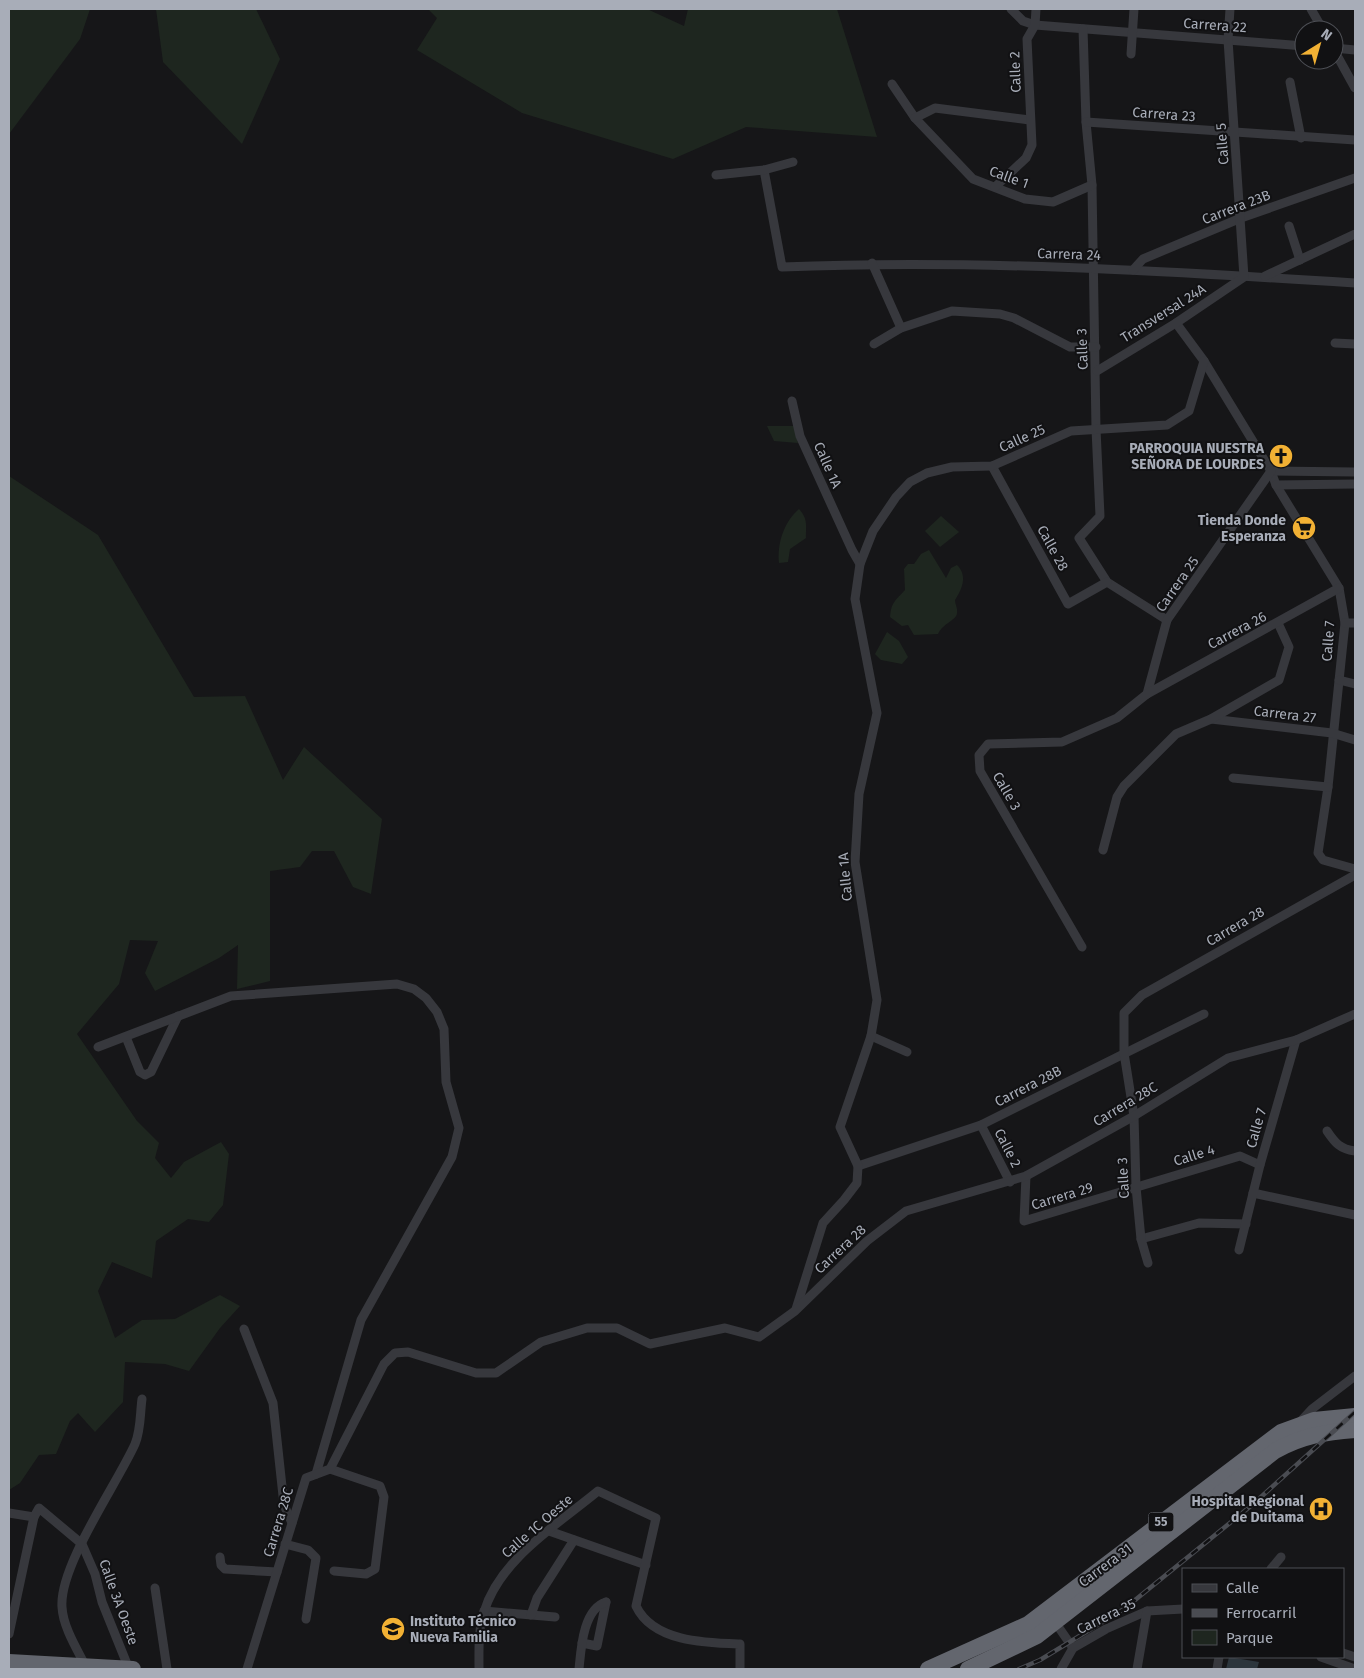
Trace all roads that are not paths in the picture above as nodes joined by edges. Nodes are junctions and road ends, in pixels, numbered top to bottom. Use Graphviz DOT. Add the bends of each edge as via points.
graph roads {
  1 [pos="1011,9"];
  2 [pos="1036,9"];
  3 [pos="1134,9"];
  4 [pos="1230,9"];
  5 [pos="1311,9"];
  6 [pos="1317,20"];
  7 [pos="1035,25"];
  8 [pos="1083,28"];
  9 [pos="1132,32"];
  10 [pos="1228,40"];
  11 [pos="1294,45"];
  12 [pos="1131,54"];
  13 [pos="1344,68"];
  14 [pos="1290,82"];
  15 [pos="892,84"];
  16 [pos="1355,88"];
  17 [pos="916,118"];
  18 [pos="1030,120"];
  19 [pos="1086,122"];
  20 [pos="1236,133"];
  21 [pos="1301,138"];
  22 [pos="1355,140"];
  23 [pos="793,162"];
  24 [pos="764,170"];
  25 [pos="716,175"];
  26 [pos="1355,178"];
  27 [pos="1092,186"];
  28 [pos="994,187"];
  29 [pos="1241,218"];
  30 [pos="1289,226"];
  31 [pos="1355,234"];
  32 [pos="1300,260"];
  33 [pos="872,263"];
  34 [pos="1093,268"];
  35 [pos="1133,270"];
  36 [pos="1244,277"];
  37 [pos="1263,277"];
  38 [pos="1355,283"];
  39 [pos="1176,323"];
  40 [pos="901,328"];
  41 [pos="1335,343"];
  42 [pos="874,344"];
  43 [pos="1355,344"];
  44 [pos="1096,347"];
  45 [pos="1204,361"];
  46 [pos="1096,371"];
  47 [pos="792,401"];
  48 [pos="1096,429"];
  49 [pos="992,466"];
  50 [pos="1271,470"];
  51 [pos="1355,472"];
  52 [pos="1355,484"];
  53 [pos="1276,485"];
  54 [pos="860,564"];
  55 [pos="1107,582"];
  56 [pos="1339,588"];
  57 [pos="1167,620"];
  58 [pos="1278,623"];
  59 [pos="1345,623"];
  60 [pos="1355,623"];
  61 [pos="1339,680"];
  62 [pos="1355,684"];
  63 [pos="1146,694"];
  64 [pos="1211,719"];
  65 [pos="1332,733"];
  66 [pos="1355,740"];
  67 [pos="1233,778"];
  68 [pos="1328,787"];
  69 [pos="1103,850"];
  70 [pos="1355,869"];
  71 [pos="1355,875"];
  72 [pos="1082,947"];
  73 [pos="1131,1004"];
  74 [pos="1204,1014"];
  75 [pos="1355,1014"];
  76 [pos="178,1016"];
  77 [pos="871,1036"];
  78 [pos="126,1037"];
  79 [pos="1296,1040"];
  80 [pos="98,1046"];
  81 [pos="907,1052"];
  82 [pos="1124,1053"];
  83 [pos="1134,1116"];
  84 [pos="982,1126"];
  85 [pos="1327,1131"];
  86 [pos="1355,1151"];
  87 [pos="1260,1165"];
  88 [pos="858,1166"];
  89 [pos="1026,1176"];
  90 [pos="1010,1182"];
  91 [pos="1136,1187"];
  92 [pos="1253,1193"];
  93 [pos="906,1211"];
  94 [pos="1355,1214"];
  95 [pos="1024,1222"];
  96 [pos="1246,1224"];
  97 [pos="1141,1239"];
  98 [pos="1239,1250"];
  99 [pos="1148,1263"];
  100 [pos="795,1310"];
  101 [pos="244,1329"];
  102 [pos="1355,1376"];
  103 [pos="142,1399"];
  104 [pos="1355,1416"];
  105 [pos="1297,1425"];
  106 [pos="1355,1430"];
  107 [pos="330,1469"];
  108 [pos="316,1474"];
  109 [pos="9,1513"];
  110 [pos="34,1517"];
  111 [pos="292,1523"];
  112 [pos="549,1531"];
  113 [pos="574,1540"];
  114 [pos="82,1544"];
  115 [pos="286,1544"];
  116 [pos="220,1557"];
  117 [pos="1281,1557"];
  118 [pos="646,1565"];
  119 [pos="1272,1568"];
  120 [pos="334,1571"];
  121 [pos="277,1572"];
  122 [pos="155,1588"];
  123 [pos="1069,1592"];
  124 [pos="1182,1609"];
  125 [pos="484,1611"];
  126 [pos="1147,1611"];
  127 [pos="532,1615"];
  128 [pos="555,1617"];
  129 [pos="306,1619"];
  130 [pos="1055,1622"];
  131 [pos="9,1634"];
  132 [pos="582,1643"];
  133 [pos="1073,1648"];
  134 [pos="1324,1658"];
  135 [pos="9,1662"];
  136 [pos="86,1667"];
  137 [pos="129,1669"];
  138 [pos="133,1669"];
  139 [pos="167,1669"];
  140 [pos="247,1669"];
  141 [pos="479,1669"];
  142 [pos="579,1669"];
  143 [pos="740,1669"];
  144 [pos="928,1669"];
  145 [pos="968,1669"];
  146 [pos="1061,1669"];
  147 [pos="1137,1669"];
  148 [pos="1355,1669"];
  1 -- 7 [label="street" via="1023,21"];
  2 -- 7 [label="street"];
  3 -- 9 [label="street"];
  4 -- 10 [label="street, Calle 5"];
  5 -- 6 [label="street"];
  7 -- 8 [label="street, Carrera 22"];
  7 -- 18 [label="street, Calle 2" via="1027,39"];
  8 -- 9 [label="street, Carrera 22"];
  8 -- 19 [label="street, Calle 3"];
  9 -- 10 [label="street, Carrera 22"];
  9 -- 12 [label="street"];
  10 -- 11 [label="street, Carrera 22"];
  10 -- 20 [label="street, Calle 5"];
  13 -- 16 [label="street"];
  14 -- 21 [label="street"];
  15 -- 17 [label="street"];
  17 -- 18 [label="street" via="934,108"];
  17 -- 28 [label="street, Calle 1" via="973,179"];
  18 -- 28 [label="street, Calle 2" via="1032,145 1026,158"];
  19 -- 20 [label="street, Carrera 23"];
  19 -- 27 [label="street, Calle 3"];
  20 -- 21 [label="street, Carrera 23"];
  20 -- 29 [label="street, Calle 5"];
  21 -- 22 [label="street, Carrera 23"];
  23 -- 24 [label="street"];
  24 -- 25 [label="street"];
  24 -- 33 [label="street, Carrera 24" via="782,267"];
  26 -- 29 [label="street, Carrera 23B"];
  27 -- 28 [label="street, Calle 1" via="1053,202 1025,199"];
  27 -- 34 [label="street, Calle 3"];
  29 -- 35 [label="street, Carrera 23B" via="1143,259"];
  29 -- 36 [label="street, Calle 5"];
  30 -- 32 [label="street"];
  31 -- 32 [label="street"];
  32 -- 37 [label="street"];
  33 -- 34 [label="street, Carrera 24"];
  33 -- 40 [label="street"];
  34 -- 35 [label="street, Carrera 24"];
  34 -- 44 [label="street, Calle 3"];
  35 -- 36 [label="street, Carrera 24"];
  36 -- 37 [label="street, Carrera 24"];
  36 -- 39 [label="street, Transversal 24A"];
  37 -- 38 [label="street, Carrera 24"];
  39 -- 45 [label="street, Calle 7"];
  39 -- 46 [label="street, Transversal 24A"];
  40 -- 42 [label="street"];
  40 -- 44 [label="street" via="952,311 1000,314 1070,346"];
  41 -- 43 [label="street"];
  44 -- 46 [label="street, Calle 3"];
  45 -- 48 [label="street, Calle 25" via="1189,411 1167,425"];
  45 -- 50 [label="street, Calle 7"];
  46 -- 48 [label="street, Calle 3"];
  47 -- 54 [label="street, Calle 1A" via="800,436"];
  48 -- 49 [label="street, Calle 25" via="1071,431"];
  48 -- 55 [label="street, Calle 3" via="1100,516 1079,538"];
  49 -- 54 [label="street, Calle 25" via="952,467 926,473 910,482 873,531"];
  49 -- 55 [label="street, Calle 28" via="1068,604"];
  50 -- 51 [label="street"];
  50 -- 53 [label="street, Calle 7"];
  50 -- 57 [label="street, Carrera 25"];
  52 -- 53 [label="street"];
  53 -- 56 [label="street, Calle 7"];
  54 -- 77 [label="street, Calle 1A" via="854,599 877,713 860,794 855,862 877,1000"];
  55 -- 57 [label="street, Calle 3"];
  56 -- 58 [label="street, Carrera 26"];
  56 -- 59 [label="street, Calle 7"];
  57 -- 63 [label="street, Carrera 25"];
  58 -- 63 [label="street, Carrera 26"];
  58 -- 64 [label="street, Carrera 27" via="1289,647 1279,680"];
  59 -- 60 [label="street"];
  59 -- 61 [label="street, Calle 7"];
  61 -- 62 [label="street"];
  61 -- 65 [label="street, Calle 7"];
  63 -- 72 [label="street, Calle 3" via="1117,718 1062,742 988,744 979,755 980,771"];
  64 -- 65 [label="street, Carrera 27"];
  64 -- 69 [label="street, Carrera 27" via="1176,734 1124,786 1117,797"];
  65 -- 66 [label="street, Carrera 27"];
  65 -- 68 [label="street, Calle 7"];
  67 -- 68 [label="street"];
  68 -- 70 [label="street, Calle 7" via="1318,853 1323,860"];
  71 -- 73 [label="street, Carrera 28"];
  73 -- 82 [label="street, Calle 3" via="1124,1013"];
  74 -- 82 [label="street, Carrera 28B"];
  75 -- 79 [label="street, Carrera 28C"];
  76 -- 78 [label="street"];
  76 -- 78 [label="street" via="151,1072 140,1072"];
  76 -- 108 [label="street" via="231,996 398,984 414,989 426,998 444,1029 446,1082 459,1128 452,1157 361,1320"];
  77 -- 81 [label="street"];
  77 -- 88 [label="street, Calle 1A" via="840,1127"];
  78 -- 80 [label="street"];
  79 -- 83 [label="street, Carrera 28C" via="1228,1058"];
  79 -- 87 [label="street, Calle 7"];
  82 -- 83 [label="street, Calle 3"];
  82 -- 84 [label="street, Carrera 28B"];
  83 -- 89 [label="street, Carrera 28C"];
  83 -- 91 [label="street, Calle 3"];
  84 -- 88 [label="street, Carrera 28B"];
  84 -- 90 [label="street, Calle 2"];
  85 -- 86 [label="street" via="1336,1145"];
  87 -- 91 [label="street, Calle 4" via="1240,1156"];
  87 -- 92 [label="street, Calle 7"];
  88 -- 100 [label="street" via="857,1183 823,1223"];
  89 -- 90 [label="street, Carrera 28C"];
  89 -- 95 [label="street, Calle 2"];
  90 -- 93 [label="street, Carrera 28C"];
  91 -- 95 [label="street, Carrera 29"];
  91 -- 97 [label="street, Calle 3"];
  92 -- 94 [label="street"];
  92 -- 96 [label="street, Calle 7"];
  93 -- 100 [label="street, Carrera 28" via="867,1240"];
  96 -- 97 [label="street" via="1199,1223"];
  96 -- 98 [label="street, Calle 7"];
  97 -- 99 [label="street, Calle 3"];
  100 -- 107 [label="street, Carrera 28" via="759,1337 725,1328 650,1344 617,1328 587,1328 541,1342 496,1373 476,1373 408,1352 395,1353 384,1364"];
  101 -- 111 [label="street" via="273,1403 284,1505"];
  102 -- 105 [label="street" via="1312,1408"];
  103 -- 114 [label="street" via="136,1442"];
  104 -- 105 [label="highway, Carrera 31 / 55"];
  105 -- 123 [label="highway, Carrera 31 / 55" via="1269,1440"];
  106 -- 130 [label="highway, Carrera 31 / 55" via="1321,1433 1275,1451"];
  107 -- 108 [label="street"];
  107 -- 120 [label="street" via="380,1486 384,1497 375,1569 366,1574"];
  108 -- 111 [label="street, Carrera 28C" via="306,1478"];
  109 -- 110 [label="street"];
  110 -- 114 [label="street" via="39,1508"];
  110 -- 131 [label="street"];
  111 -- 115 [label="street, Carrera 28C"];
  112 -- 113 [label="street"];
  112 -- 118 [label="street, Calle 1C Oeste" via="598,1491 656,1518"];
  112 -- 125 [label="street, Calle 1C Oeste" via="523,1553 496,1583"];
  113 -- 118 [label="street"];
  113 -- 127 [label="street" via="536,1598"];
  114 -- 136 [label="street" via="62,1594 62,1609 67,1628"];
  114 -- 137 [label="street, Calle 3A Oeste"];
  115 -- 121 [label="street, Carrera 28C"];
  115 -- 129 [label="street" via="308,1550 316,1558"];
  116 -- 121 [label="street" via="221,1566 225,1569"];
  117 -- 119 [label="street"];
  118 -- 143 [label="street" via="636,1606 640,1615 663,1632 710,1642 740,1644"];
  121 -- 140 [label="street, Carrera 28C"];
  122 -- 139 [label="street"];
  123 -- 130 [label="highway"];
  123 -- 144 [label="highway, Carrera 31 / 55" via="1028,1624"];
  124 -- 126 [label="street, Carrera 35"];
  125 -- 127 [label="street"];
  125 -- 141 [label="street, Calle 1C Oeste" via="480,1626"];
  126 -- 133 [label="street, Carrera 35"];
  126 -- 147 [label="street"];
  127 -- 128 [label="street"];
  130 -- 133 [label="street, Carrera 35"];
  130 -- 145 [label="highway, Carrera 31 / 55" via="1037,1636"];
  132 -- 132 [label="street" via="597,1646 606,1602 600,1604 586,1624"];
  132 -- 142 [label="street"];
  133 -- 146 [label="street"];
  134 -- 148 [label="street"];
  135 -- 136 [label="highway"];
  136 -- 137 [label="highway"];
  137 -- 138 [label="highway"];
}
